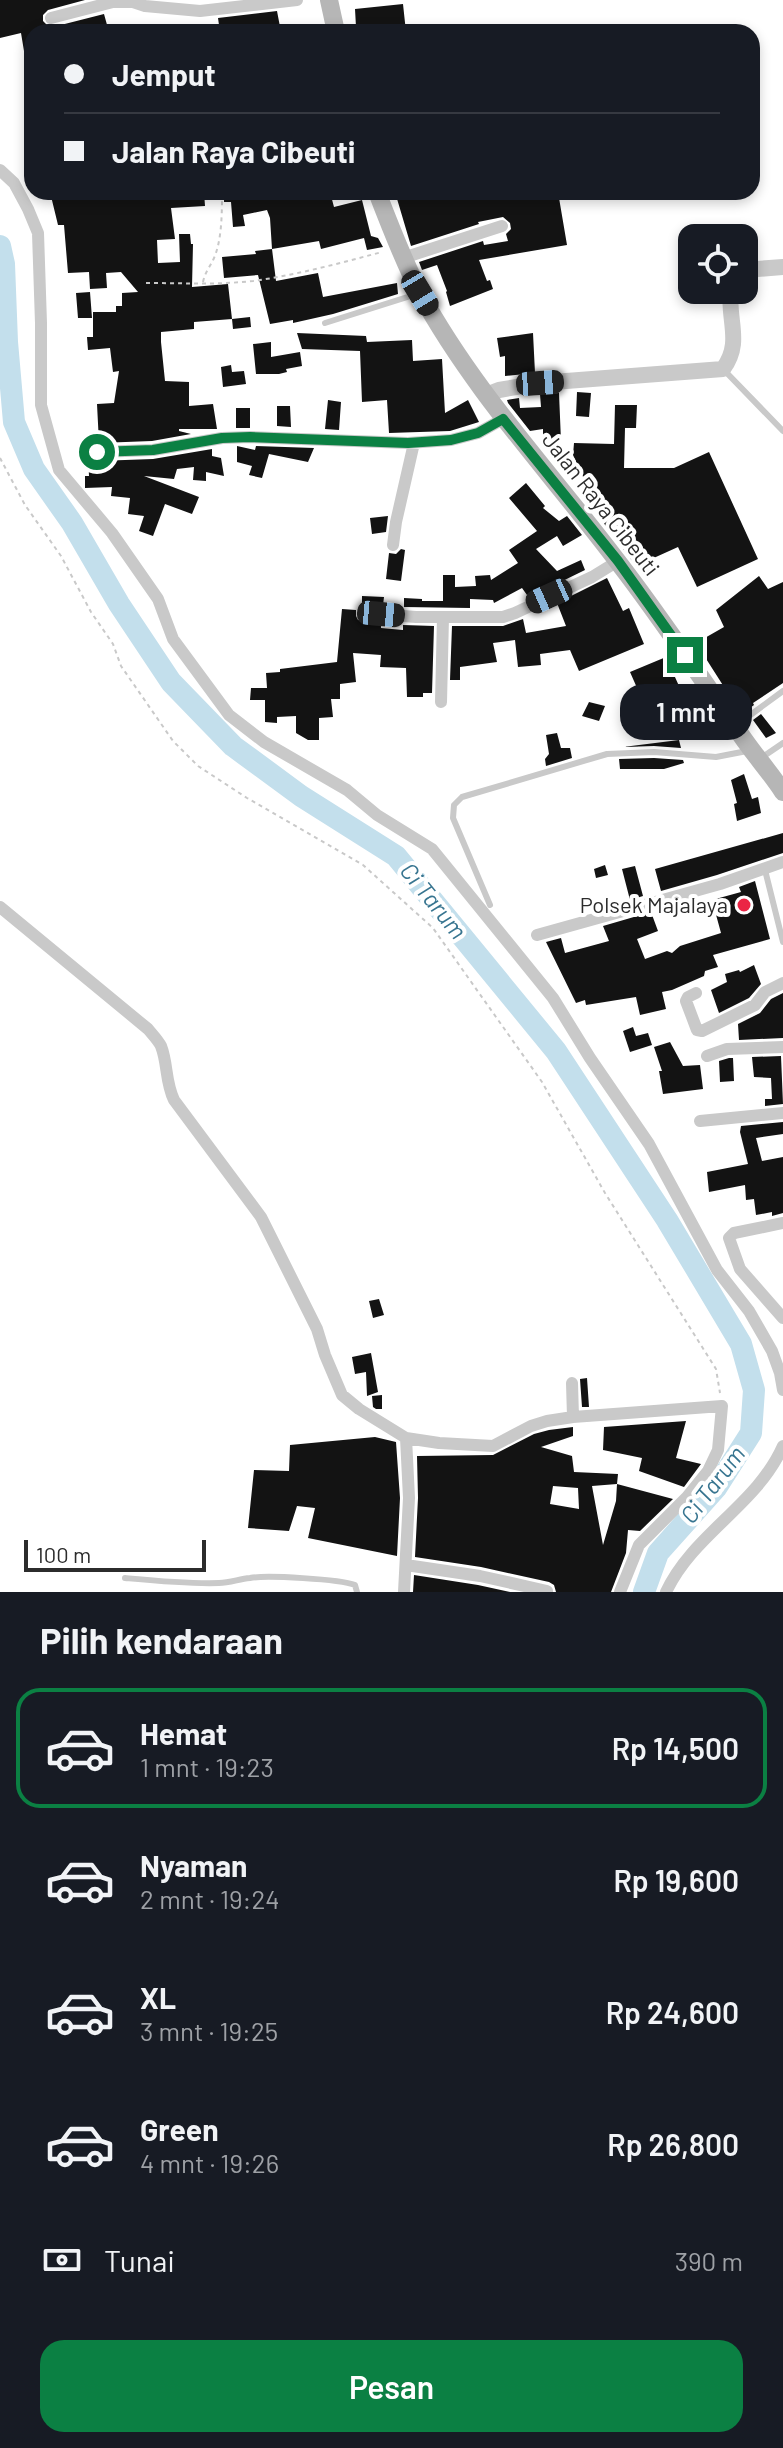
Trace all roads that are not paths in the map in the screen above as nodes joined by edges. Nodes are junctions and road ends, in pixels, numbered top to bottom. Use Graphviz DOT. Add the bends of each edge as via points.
graph roads {
  1 [pos="297,0"];
  2 [pos="329,0"];
  3 [pos="51,18"];
  4 [pos="334,24"];
  5 [pos="0,170"];
  6 [pos="380,200"];
  7 [pos="502,226"];
  8 [pos="401,253"];
  9 [pos="783,267"];
  10 [pos="758,269"];
  11 [pos="420,293"];
  12 [pos="732,304"];
  13 [pos="325,323"];
  14 [pos="723,369"];
  15 [pos="486,395"];
  16 [pos="503,419"];
  17 [pos="783,431"];
  18 [pos="414,443"];
  19 [pos="97,452"];
  20 [pos="393,545"];
  21 [pos="618,561"];
  22 [pos="364,613"];
  23 [pos="443,617"];
  24 [pos="783,691"];
  25 [pos="441,702"];
  26 [pos="735,726"];
  27 [pos="783,743"];
  28 [pos="765,764"];
  29 [pos="783,792"];
  30 [pos="783,862"];
  31 [pos="765,870"];
  32 [pos="490,905"];
  33 [pos="0,907"];
  34 [pos="537,935"];
  35 [pos="783,942"];
  36 [pos="783,983"];
  37 [pos="696,993"];
  38 [pos="783,1047"];
  39 [pos="707,1056"];
  40 [pos="783,1113"];
  41 [pos="700,1121"];
  42 [pos="783,1223"];
  43 [pos="783,1318"];
  44 [pos="572,1383"];
  45 [pos="783,1390"];
  46 [pos="573,1417"];
  47 [pos="406,1438"];
  48 [pos="783,1446"];
  49 [pos="406,1565"];
  50 [pos="125,1578"];
  51 [pos="547,1591"];
  52 [pos="357,1592"];
  53 [pos="404,1592"];
  54 [pos="620,1592"];
  55 [pos="666,1592"];
  1 -- 3 [label="street" via="200,11 113,2"];
  2 -- 4 [label="main road"];
  5 -- 45 [label="street" via="14,183 38,233 41,405 59,470 158,599 173,639 229,715 432,849 553,998 649,1144 717,1270 749,1311 772,1351"];
  6 -- 8 [label="main road, Jalan Raya Cibeuti"];
  7 -- 8 [label="street"];
  8 -- 11 [label="main road, Jalan Raya Cibeuti"];
  9 -- 10 [label="street"];
  11 -- 13 [label="lane"];
  11 -- 15 [label="main road, Jalan Raya Cibeuti"];
  12 -- 14 [label="street" via="734,347"];
  14 -- 15 [label="street" via="540,383"];
  14 -- 17 [label="lane"];
  15 -- 16 [label="main road, Jalan Raya Cibeuti"];
  16 -- 18 [label="street" via="478,433"];
  16 -- 21 [label="main road, Jalan Raya Cibeuti"];
  18 -- 19 [label="street" via="250,437"];
  18 -- 20 [label="street"];
  21 -- 23 [label="street" via="503,617"];
  21 -- 26 [label="main road, Jalan Raya Cibeuti"];
  22 -- 23 [label="street"];
  23 -- 25 [label="street"];
  24 -- 26 [label="lane"];
  26 -- 28 [label="main road, Jalan Raya Cibeuti"];
  27 -- 28 [label="lane"];
  28 -- 29 [label="main road, Jalan Raya Cibeuti"];
  28 -- 32 [label="lane" via="654,752 607,754 457,799 453,818"];
  30 -- 31 [label="street"];
  31 -- 34 [label="street"];
  31 -- 35 [label="lane"];
  33 -- 47 [label="street" via="156,1039 174,1100 261,1217 317,1329 342,1395"];
  36 -- 37 [label="street" via="762,994 755,1005 702,1031 686,1001"];
  38 -- 39 [label="street" via="727,1049"];
  40 -- 41 [label="street"];
  42 -- 43 [label="street" via="729,1238 740,1269"];
  44 -- 46 [label="street"];
  46 -- 47 [label="street" via="531,1426 493,1446"];
  46 -- 54 [label="street" via="722,1406 718,1450 708,1471 639,1545"];
  47 -- 49 [label="street"];
  48 -- 55 [label="street" via="739,1507 698,1544"];
  49 -- 51 [label="street"];
  49 -- 53 [label="street"];
  50 -- 52 [label="lane" via="188,1584 252,1577 299,1579 347,1582"];
}
